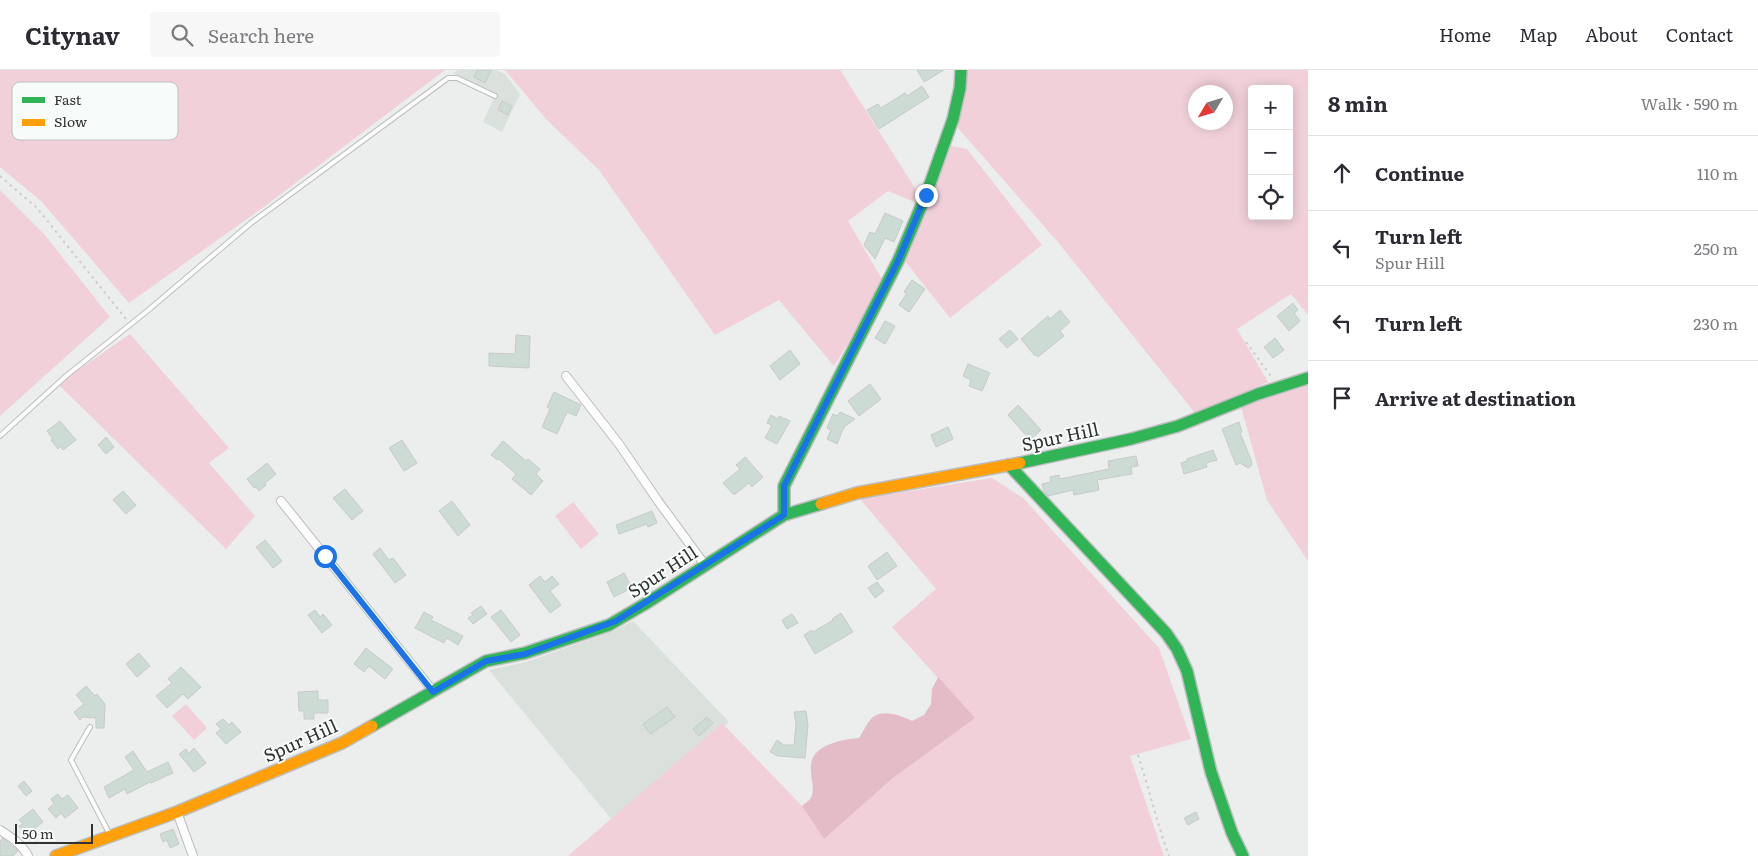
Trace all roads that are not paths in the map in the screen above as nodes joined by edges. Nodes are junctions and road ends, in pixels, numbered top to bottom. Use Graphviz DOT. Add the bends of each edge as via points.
graph roads {
  1 [pos="960,70"];
  2 [pos="495,96"];
  3 [pos="566,376"];
  4 [pos="1308,378"];
  5 [pos="0,436"];
  6 [pos="1009,465"];
  7 [pos="281,501"];
  8 [pos="784,515"];
  9 [pos="705,565"];
  10 [pos="433,692"];
  11 [pos="90,727"];
  12 [pos="177,812"];
  13 [pos="0,830"];
  14 [pos="110,837"];
  15 [pos="28,856"];
  16 [pos="56,856"];
  17 [pos="193,856"];
  18 [pos="1242,856"];
  1 -- 8 [label="street" via="960,88 953,118 926,195 898,261 784,486"];
  2 -- 5 [label="lane" via="457,78 448,78 251,223 66,376"];
  3 -- 9 [label="street"];
  4 -- 6 [label="street, Spur Hill" via="1178,426"];
  6 -- 8 [label="street, Spur Hill" via="857,493"];
  6 -- 18 [label="street" via="1166,633 1177,649 1187,671 1218,794"];
  7 -- 10 [label="street"];
  8 -- 9 [label="street, Spur Hill"];
  9 -- 10 [label="street, Spur Hill" via="609,624 525,654 486,661"];
  10 -- 12 [label="street, Spur Hill" via="342,743"];
  11 -- 14 [label="lane" via="71,760"];
  12 -- 14 [label="street, Spur Hill"];
  12 -- 17 [label="street"];
  13 -- 15 [label="street" via="14,838"];
  14 -- 16 [label="street, Spur Hill"];
}
